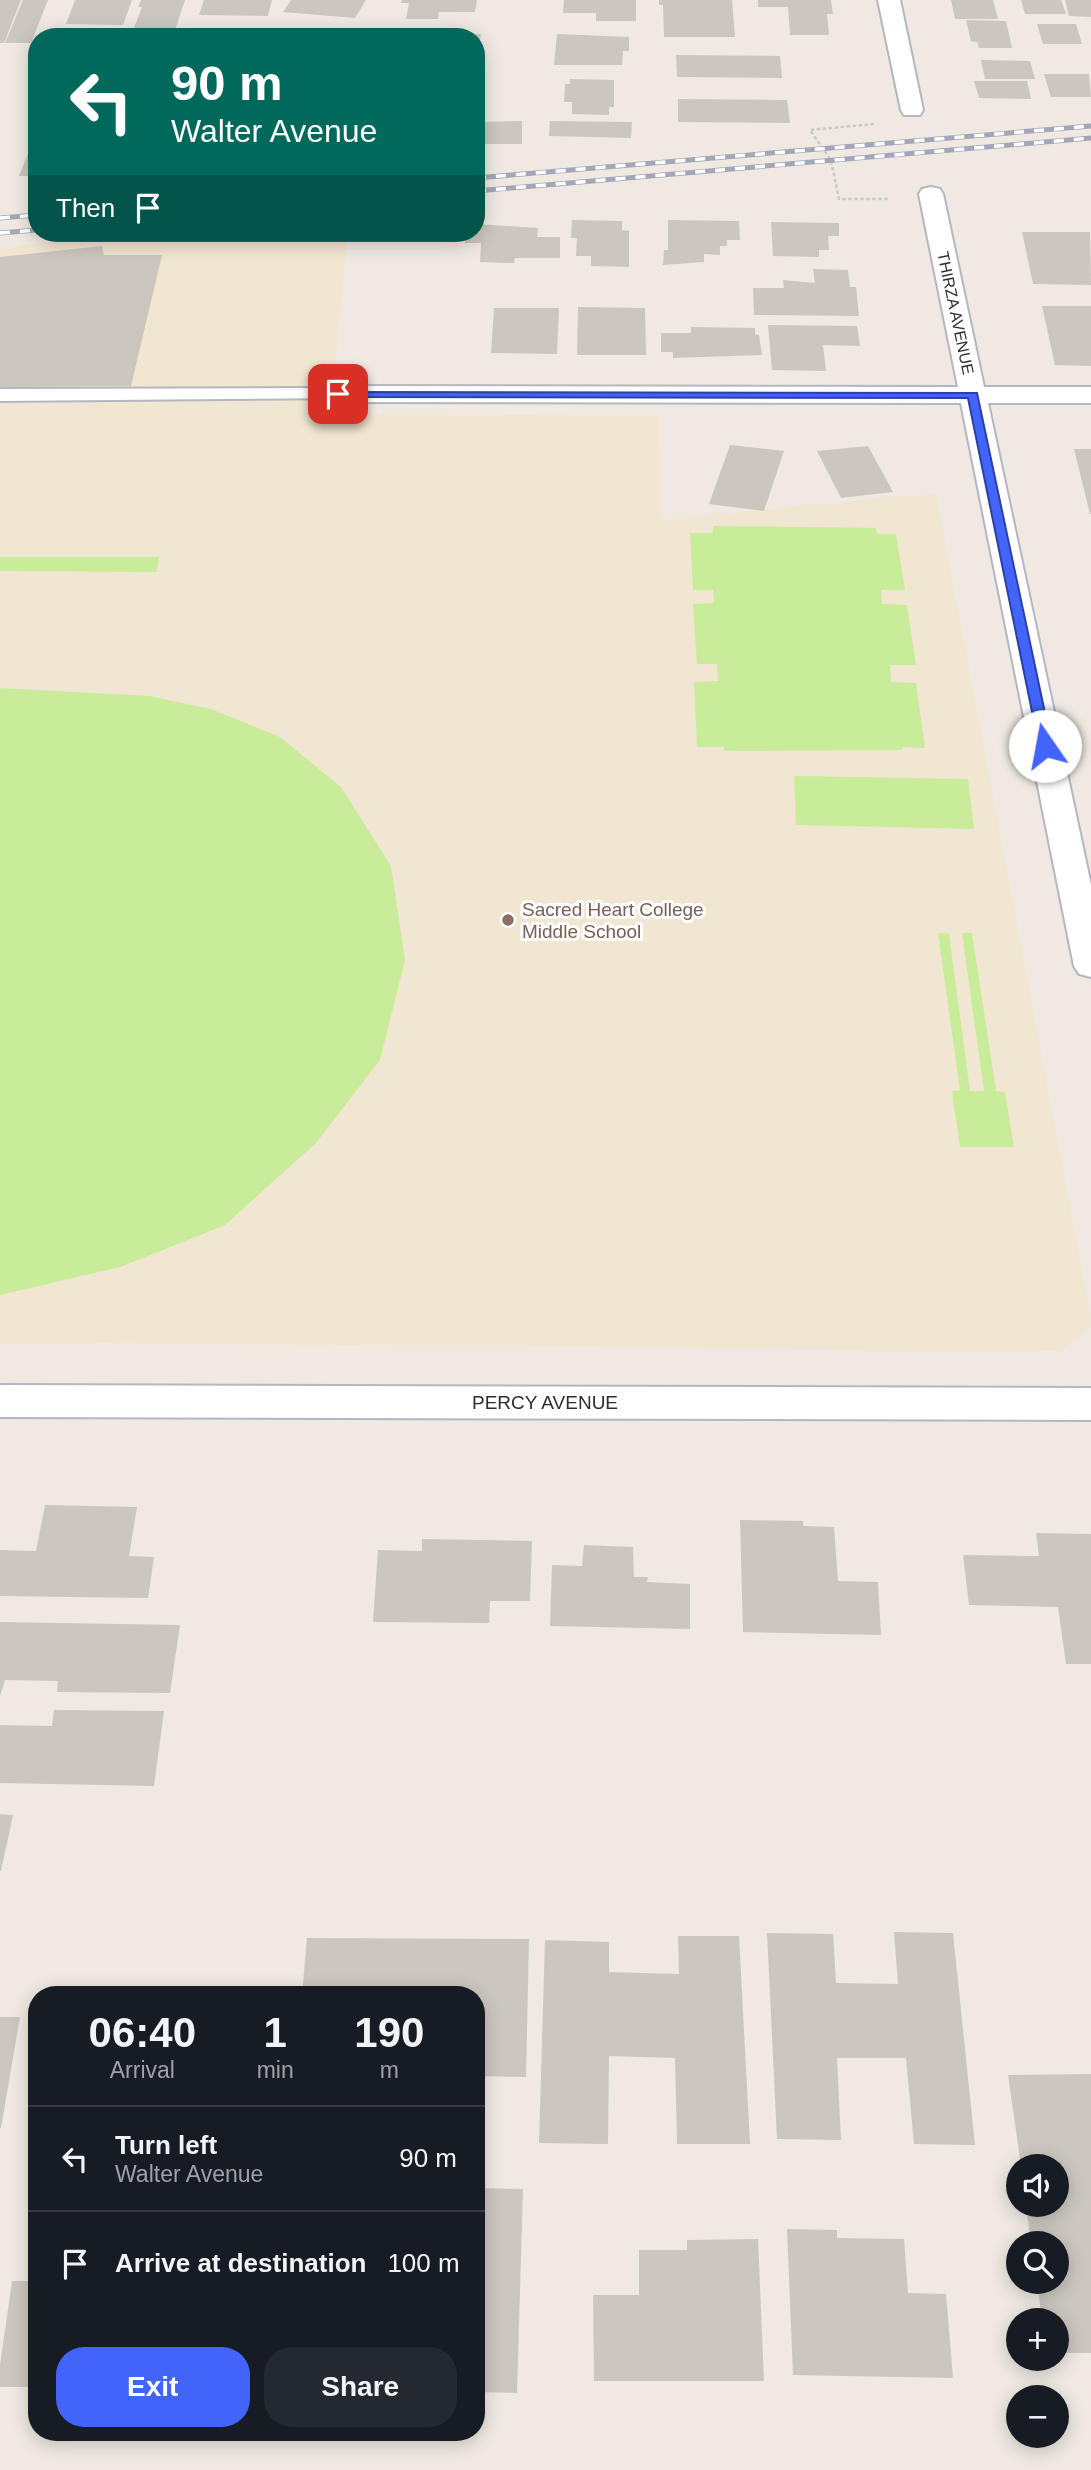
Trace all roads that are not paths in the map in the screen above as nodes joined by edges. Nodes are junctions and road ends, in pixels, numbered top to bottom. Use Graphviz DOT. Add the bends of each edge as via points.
graph roads {
  1 [pos="890,0"];
  2 [pos="911,105"];
  3 [pos="932,197"];
  4 [pos="338,394"];
  5 [pos="0,395"];
  6 [pos="973,395"];
  7 [pos="1091,395"];
  8 [pos="1091,966"];
  9 [pos="0,1401"];
  10 [pos="1091,1404"];
  1 -- 2 [label="street"];
  3 -- 6 [label="street, THIRZA AVENUE"];
  4 -- 5 [label="lane"];
  4 -- 6 [label="street"];
  6 -- 7 [label="street"];
  6 -- 8 [label="street, THIRZA AVENUE"];
  9 -- 10 [label="street, PERCY AVENUE"];
}
